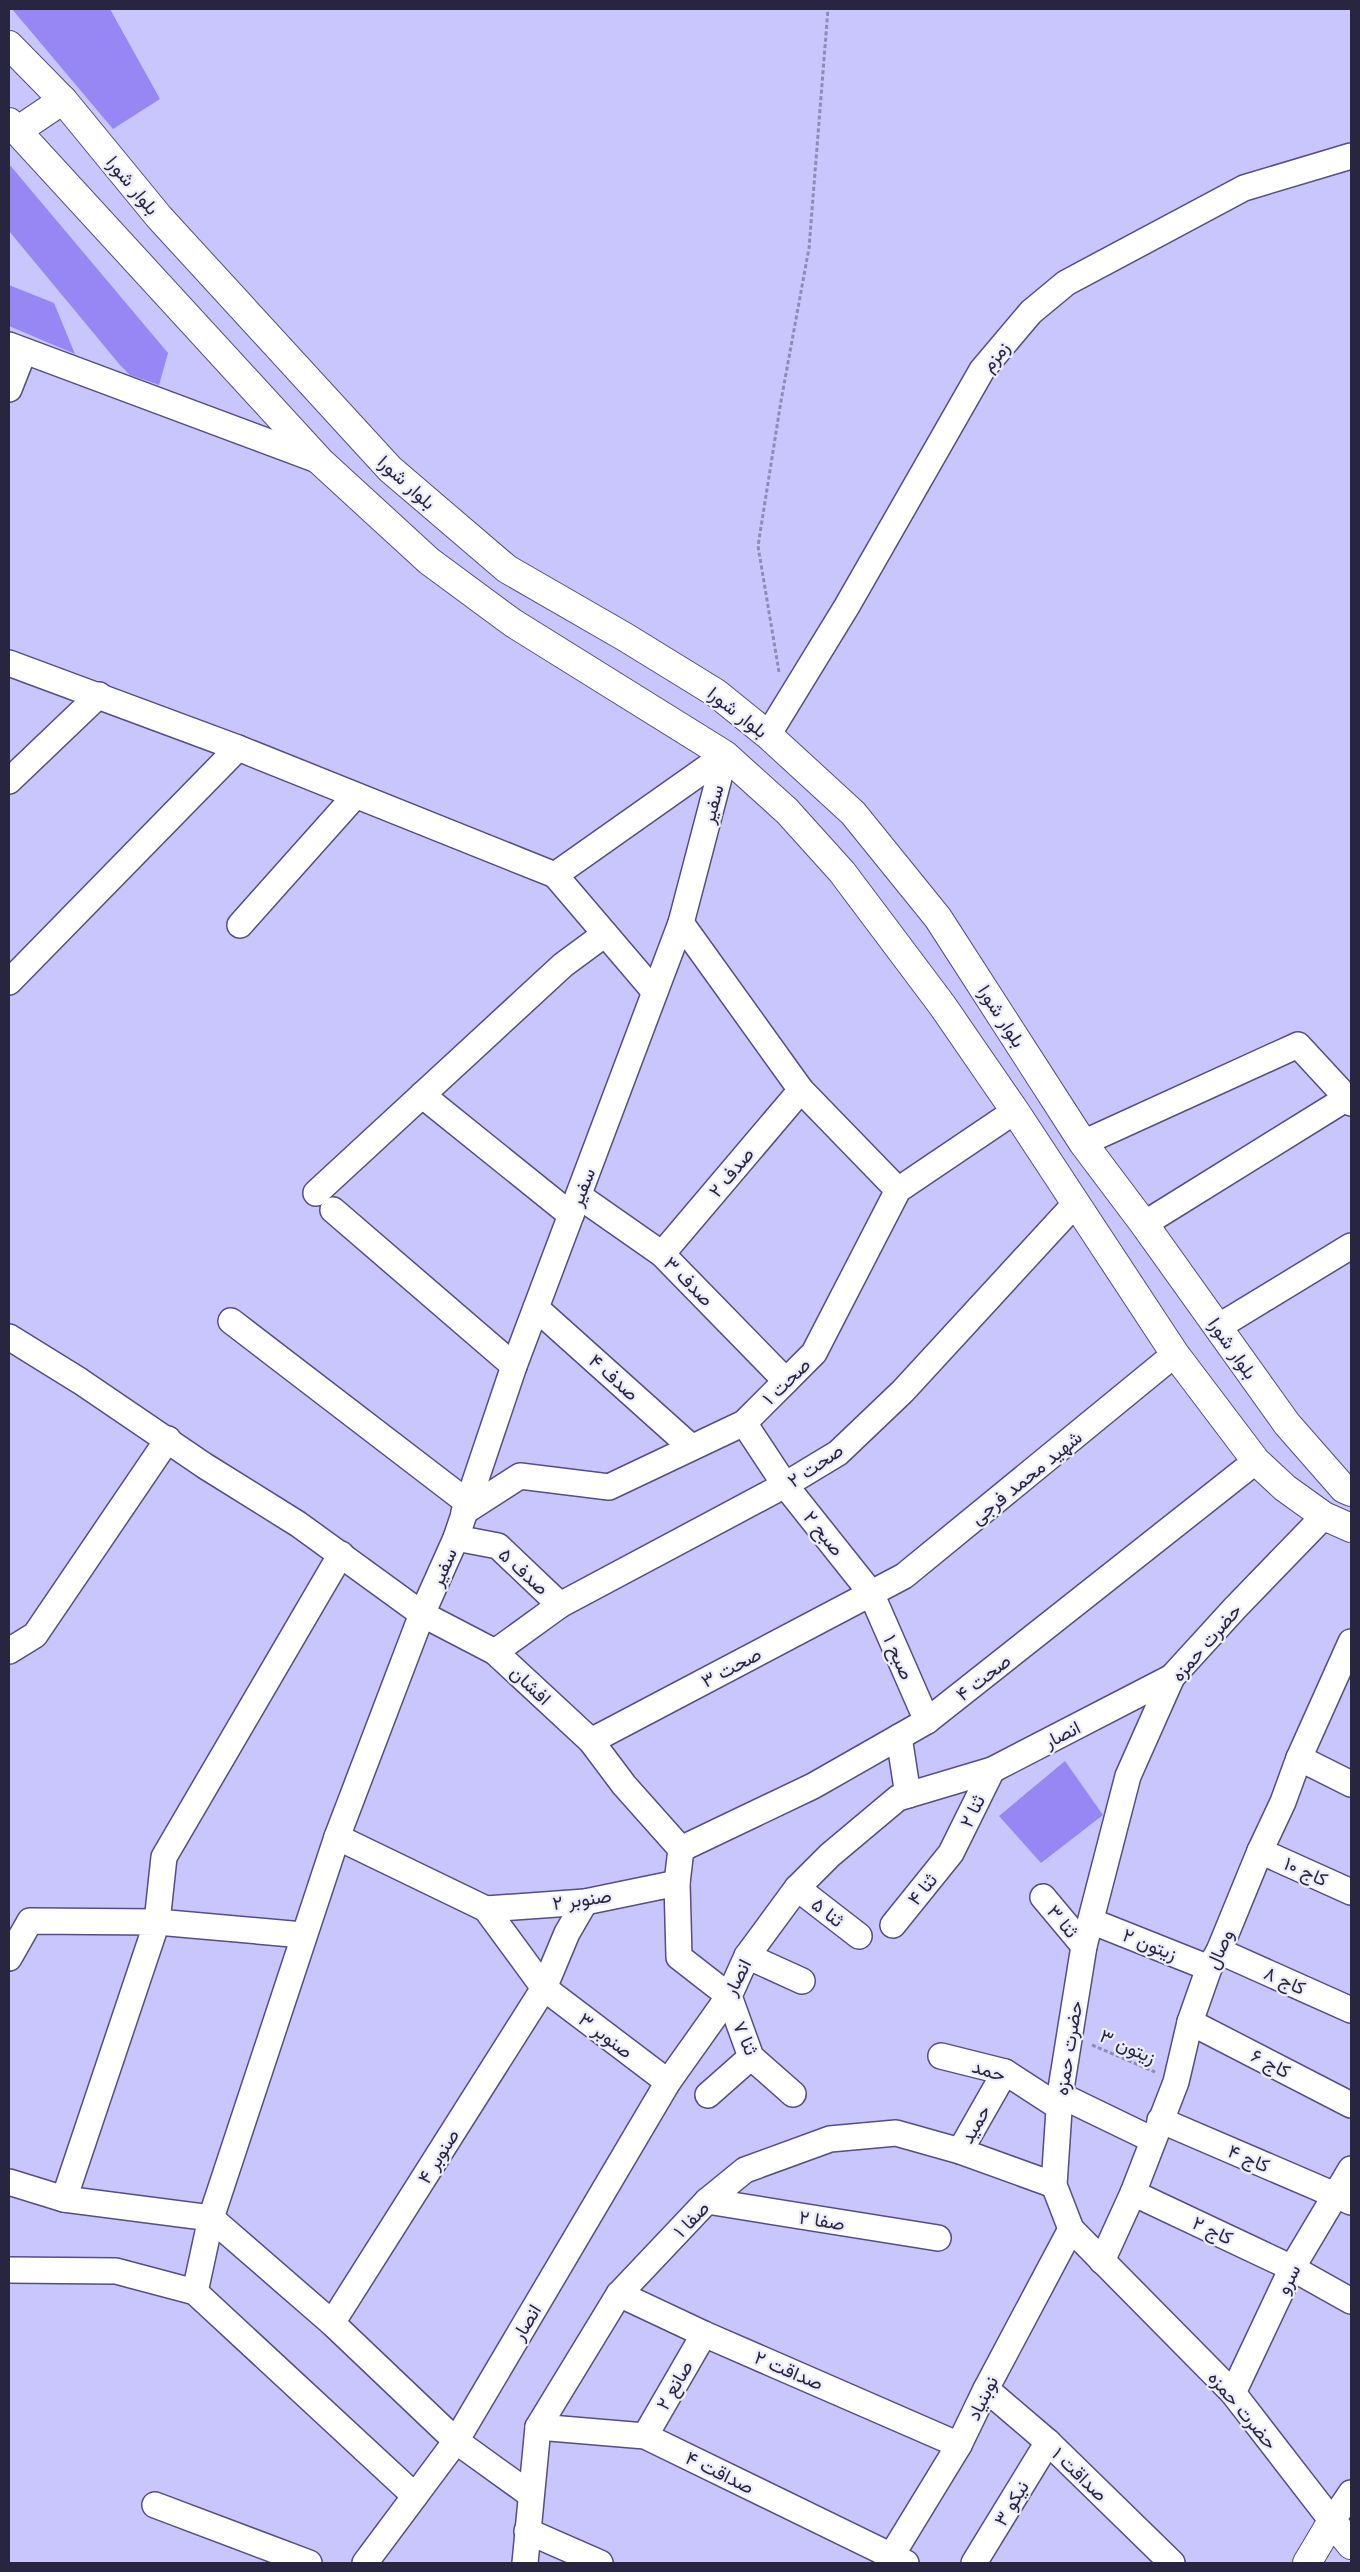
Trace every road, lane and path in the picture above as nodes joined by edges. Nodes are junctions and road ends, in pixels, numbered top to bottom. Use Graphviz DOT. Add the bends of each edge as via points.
graph roads {
  1 [pos="828,9"];
  2 [pos="9,45"];
  3 [pos="62,100"];
  4 [pos="13,126"];
  5 [pos="1351,156"];
  6 [pos="17,348"];
  7 [pos="9,389"];
  8 [pos="320,461"];
  9 [pos="9,663"];
  10 [pos="99,695"];
  11 [pos="775,724"];
  12 [pos="238,748"];
  13 [pos="725,755"];
  14 [pos="9,781"];
  15 [pos="355,796"];
  16 [pos="554,875"];
  17 [pos="681,923"];
  18 [pos="240,925"];
  19 [pos="605,934"];
  20 [pos="9,982"];
  21 [pos="654,991"];
  22 [pos="801,1090"];
  23 [pos="422,1095"];
  24 [pos="1349,1101"];
  25 [pos="1058,1103"];
  26 [pos="1015,1111"];
  27 [pos="1083,1143"];
  28 [pos="898,1190"];
  29 [pos="1075,1204"];
  30 [pos="575,1205"];
  31 [pos="1144,1224"];
  32 [pos="1351,1246"];
  33 [pos="662,1254"];
  34 [pos="536,1308"];
  35 [pos="231,1321"];
  36 [pos="1218,1327"];
  37 [pos="9,1338"];
  38 [pos="1175,1354"];
  39 [pos="514,1366"];
  40 [pos="786,1381"];
  41 [pos="744,1423"];
  42 [pos="168,1439"];
  43 [pos="691,1446"];
  44 [pos="1256,1461"];
  45 [pos="785,1485"];
  46 [pos="1351,1492"];
  47 [pos="465,1507"];
  48 [pos="1324,1516"];
  49 [pos="1351,1528"];
  50 [pos="456,1538"];
  51 [pos="341,1554"];
  52 [pos="871,1592"];
  53 [pos="560,1605"];
  54 [pos="422,1614"];
  55 [pos="1351,1642"];
  56 [pos="9,1651"];
  57 [pos="495,1652"];
  58 [pos="1172,1677"];
  59 [pos="927,1721"];
  60 [pos="899,1737"];
  61 [pos="591,1741"];
  62 [pos="1299,1758"];
  63 [pos="992,1770"];
  64 [pos="1351,1784"];
  65 [pos="908,1795"];
  66 [pos="337,1837"];
  67 [pos="681,1849"];
  68 [pos="1260,1851"];
  69 [pos="952,1853"];
  70 [pos="676,1883"];
  71 [pos="797,1888"];
  72 [pos="1351,1892"];
  73 [pos="1043,1897"];
  74 [pos="584,1902"];
  75 [pos="486,1908"];
  76 [pos="19,1920"];
  77 [pos="1091,1921"];
  78 [pos="156,1922"];
  79 [pos="893,1925"];
  80 [pos="304,1935"];
  81 [pos="859,1936"];
  82 [pos="1084,1946"];
  83 [pos="746,1956"];
  84 [pos="9,1958"];
  85 [pos="1214,1959"];
  86 [pos="802,1981"];
  87 [pos="544,1988"];
  88 [pos="728,1996"];
  89 [pos="1351,2010"];
  90 [pos="1190,2022"];
  91 [pos="1069,2034"];
  92 [pos="941,2056"];
  93 [pos="752,2057"];
  94 [pos="1005,2072"];
  95 [pos="668,2082"];
  96 [pos="1176,2082"];
  97 [pos="793,2094"];
  98 [pos="708,2095"];
  99 [pos="1059,2101"];
  100 [pos="1351,2105"];
  101 [pos="1156,2130"];
  102 [pos="960,2151"];
  103 [pos="1351,2169"];
  104 [pos="9,2182"];
  105 [pos="1054,2184"];
  106 [pos="1133,2193"];
  107 [pos="64,2199"];
  108 [pos="1344,2199"];
  109 [pos="707,2202"];
  110 [pos="211,2218"];
  111 [pos="1071,2229"];
  112 [pos="938,2238"];
  113 [pos="1102,2261"];
  114 [pos="1292,2268"];
  115 [pos="9,2270"];
  116 [pos="195,2292"];
  117 [pos="619,2294"];
  118 [pos="1351,2301"];
  119 [pos="332,2323"];
  120 [pos="704,2334"];
  121 [pos="986,2389"];
  122 [pos="1233,2393"];
  123 [pos="538,2427"];
  124 [pos="645,2436"];
  125 [pos="456,2441"];
  126 [pos="1048,2442"];
  127 [pos="959,2444"];
  128 [pos="1351,2492"];
  129 [pos="531,2495"];
  130 [pos="415,2496"];
  131 [pos="155,2505"];
  132 [pos="1332,2521"];
  133 [pos="527,2531"];
  134 [pos="1351,2545"];
  135 [pos="895,2560"];
  136 [pos="309,2563"];
  137 [pos="366,2563"];
  138 [pos="525,2563"];
  139 [pos="600,2563"];
  140 [pos="974,2563"];
  141 [pos="1172,2563"];
  142 [pos="1307,2563"];
  1 -- 11 [label="path" via="809,248 758,546 782,690"];
  2 -- 3 [label="main road, بلوار شورا"];
  3 -- 4 [label="main road"];
  3 -- 11 [label="main road, بلوار شورا" via="160,217 390,469 508,569 716,693"];
  4 -- 8 [label="main road"];
  5 -- 11 [label="street, زمزم" via="1244,188 1066,283 1031,312 982,370 847,606"];
  6 -- 7 [label="street"];
  6 -- 8 [label="street"];
  8 -- 13 [label="main road" via="429,561 513,623"];
  9 -- 10 [label="street"];
  10 -- 12 [label="street"];
  10 -- 14 [label="street"];
  11 -- 25 [label="main road, بلوار شورا" via="938,918"];
  12 -- 15 [label="street"];
  12 -- 20 [label="street"];
  13 -- 16 [label="street"];
  13 -- 17 [label="street, سفیر"];
  13 -- 26 [label="main road" via="787,811 842,872 942,1005"];
  15 -- 16 [label="street"];
  15 -- 18 [label="street"];
  16 -- 19 [label="street"];
  17 -- 21 [label="street, سفیر"];
  17 -- 22 [label="street"];
  19 -- 21 [label="street"];
  19 -- 23 [label="street" via="562,965"];
  21 -- 30 [label="street, سفیر"];
  22 -- 28 [label="street"];
  22 -- 33 [label="street, صدف ۲"];
  23 -- 30 [label="street, صدف ۳"];
  23 -- 39 [label="street" via="324,1202"];
  24 -- 27 [label="street" via="1298,1045"];
  24 -- 31 [label="street"];
  25 -- 26 [label="main road"];
  25 -- 27 [label="main road, بلوار شورا"];
  26 -- 28 [label="street, صحت ۱"];
  26 -- 29 [label="main road"];
  27 -- 31 [label="main road, بلوار شورا"];
  28 -- 40 [label="street, صحت ۱" via="814,1353"];
  29 -- 38 [label="main road"];
  29 -- 45 [label="street, صحت ۲" via="903,1391 838,1452"];
  30 -- 33 [label="street, صدف ۳"];
  30 -- 34 [label="street, سفیر"];
  31 -- 36 [label="main road, بلوار شورا"];
  32 -- 36 [label="street"];
  33 -- 40 [label="street, صدف ۳"];
  34 -- 39 [label="street, سفیر"];
  34 -- 43 [label="street, صدف ۴"];
  35 -- 47 [label="street"];
  36 -- 46 [label="main road, بلوار شورا" via="1287,1424 1344,1489"];
  37 -- 42 [label="street, افشان"];
  38 -- 44 [label="main road"];
  38 -- 52 [label="street, شهید محمد فرجی" via="904,1576"];
  39 -- 47 [label="street, سفیر"];
  40 -- 41 [label="street, صحت ۱"];
  41 -- 43 [label="street, صحت ۱"];
  41 -- 45 [label="street, صبح ۲"];
  42 -- 51 [label="street, افشان"];
  42 -- 56 [label="street" via="35,1634"];
  43 -- 47 [label="street, صحت ۱" via="609,1486 520,1476"];
  44 -- 48 [label="main road" via="1285,1488"];
  44 -- 59 [label="street, صحت ۴"];
  45 -- 52 [label="street, صبح ۲"];
  45 -- 53 [label="street, صحت ۲"];
  47 -- 50 [label="street, سفیر"];
  48 -- 49 [label="main road"];
  48 -- 58 [label="street, حضرت حمزه"];
  50 -- 53 [label="street, صدف ۵" via="498,1546"];
  50 -- 54 [label="street, سفیر"];
  51 -- 54 [label="street, افشان"];
  51 -- 78 [label="street" via="164,1857"];
  52 -- 59 [label="street, صبح ۱"];
  52 -- 61 [label="street, صحت ۳"];
  53 -- 57 [label="street, صحت ۲"];
  54 -- 57 [label="street, افشان"];
  54 -- 66 [label="street, سفیر"];
  55 -- 62 [label="street, وصال"];
  57 -- 61 [label="street, افشان"];
  58 -- 63 [label="street, انصار"];
  58 -- 77 [label="street, حضرت حمزه" via="1128,1776"];
  59 -- 60 [label="street, صحت ۴"];
  60 -- 65 [label="street"];
  60 -- 67 [label="street, صحت ۴" via="813,1786"];
  61 -- 67 [label="street, افشان" via="624,1785"];
  62 -- 64 [label="street"];
  62 -- 68 [label="street, وصال"];
  63 -- 65 [label="street, انصار"];
  63 -- 69 [label="street, ثنا ۲"];
  65 -- 71 [label="street, انصار" via="898,1798"];
  66 -- 75 [label="street"];
  66 -- 80 [label="street, سفیر"];
  67 -- 70 [label="street"];
  68 -- 72 [label="street, کاج ۱۰"];
  68 -- 85 [label="street, وصال"];
  69 -- 79 [label="street, ثنا ۴"];
  70 -- 74 [label="street, صنوبر ۲"];
  70 -- 88 [label="street" via="678,1957"];
  71 -- 81 [label="street, ثنا ۵"];
  71 -- 83 [label="street, انصار"];
  73 -- 82 [label="street, ثنا ۳"];
  74 -- 75 [label="street, صنوبر ۲"];
  74 -- 87 [label="street, صنوبر ۴"];
  75 -- 87 [label="street, صنوبر ۳"];
  76 -- 78 [label="street"];
  76 -- 84 [label="street"];
  77 -- 82 [label="street, حضرت حمزه"];
  77 -- 85 [label="street, زیتون ۲"];
  78 -- 80 [label="street"];
  78 -- 107 [label="street"];
  80 -- 110 [label="street, سفیر"];
  82 -- 91 [label="street, حضرت حمزه"];
  83 -- 86 [label="street"];
  83 -- 88 [label="street, انصار"];
  85 -- 89 [label="street, کاج ۸"];
  85 -- 90 [label="street, وصال"];
  87 -- 95 [label="street, صنوبر ۳"];
  87 -- 119 [label="street, صنوبر ۴"];
  88 -- 93 [label="street, ثنا ۷"];
  88 -- 95 [label="street, انصار"];
  90 -- 96 [label="street, وصال"];
  90 -- 100 [label="street, کاج ۶"];
  91 -- 96 [label="path, زیتون ۳"];
  91 -- 99 [label="street, حضرت حمزه"];
  92 -- 94 [label="street, حمد"];
  93 -- 97 [label="street, ثنا ۷"];
  93 -- 98 [label="street"];
  94 -- 99 [label="street, حمد"];
  94 -- 102 [label="street, حمید"];
  95 -- 125 [label="street, انصار"];
  96 -- 101 [label="street, وصال"];
  99 -- 101 [label="street, حمد"];
  99 -- 105 [label="street, حضرت حمزه"];
  101 -- 106 [label="street, وصال"];
  101 -- 108 [label="street, کاج ۴"];
  102 -- 105 [label="street, صفا ۱"];
  102 -- 109 [label="street, صفا ۱" via="896,2133 830,2139 745,2170"];
  103 -- 108 [label="street, سرو"];
  104 -- 107 [label="street"];
  105 -- 111 [label="street, حضرت حمزه"];
  106 -- 113 [label="street, وصال"];
  106 -- 114 [label="street, کاج ۲"];
  107 -- 110 [label="street"];
  108 -- 114 [label="street, سرو"];
  109 -- 112 [label="street, صفا ۲"];
  109 -- 117 [label="street, صفا ۱"];
  110 -- 116 [label="street, سفیر"];
  110 -- 119 [label="street"];
  111 -- 113 [label="street, حضرت حمزه"];
  111 -- 121 [label="street, نوبنیاد"];
  113 -- 122 [label="street, حضرت حمزه"];
  114 -- 118 [label="street, کاج ۲"];
  114 -- 122 [label="street, سرو"];
  115 -- 116 [label="street" via="116,2271"];
  116 -- 130 [label="street"];
  117 -- 120 [label="street, صداقت ۲"];
  117 -- 123 [label="street, صفا ۱"];
  119 -- 125 [label="street"];
  120 -- 124 [label="street, صانع ۲"];
  120 -- 127 [label="street, صداقت ۲"];
  121 -- 126 [label="street, صداقت ۱"];
  121 -- 127 [label="street, نوبنیاد"];
  122 -- 132 [label="street, حضرت حمزه"];
  123 -- 124 [label="street, صداقت ۴"];
  123 -- 129 [label="street, صفا ۱"];
  124 -- 135 [label="street, صداقت ۴"];
  125 -- 129 [label="street"];
  125 -- 130 [label="street, انصار"];
  126 -- 140 [label="street, نیکو ۳"];
  126 -- 141 [label="street, صداقت ۱"];
  127 -- 135 [label="street, نوبنیاد"];
  128 -- 132 [label="street"];
  129 -- 133 [label="street, صفا ۱"];
  130 -- 137 [label="street, انصار"];
  131 -- 136 [label="street"];
  132 -- 134 [label="main road, حضرت حمزه"];
  132 -- 142 [label="main road"];
  133 -- 138 [label="street, صفا ۱"];
  133 -- 139 [label="street"];
}
